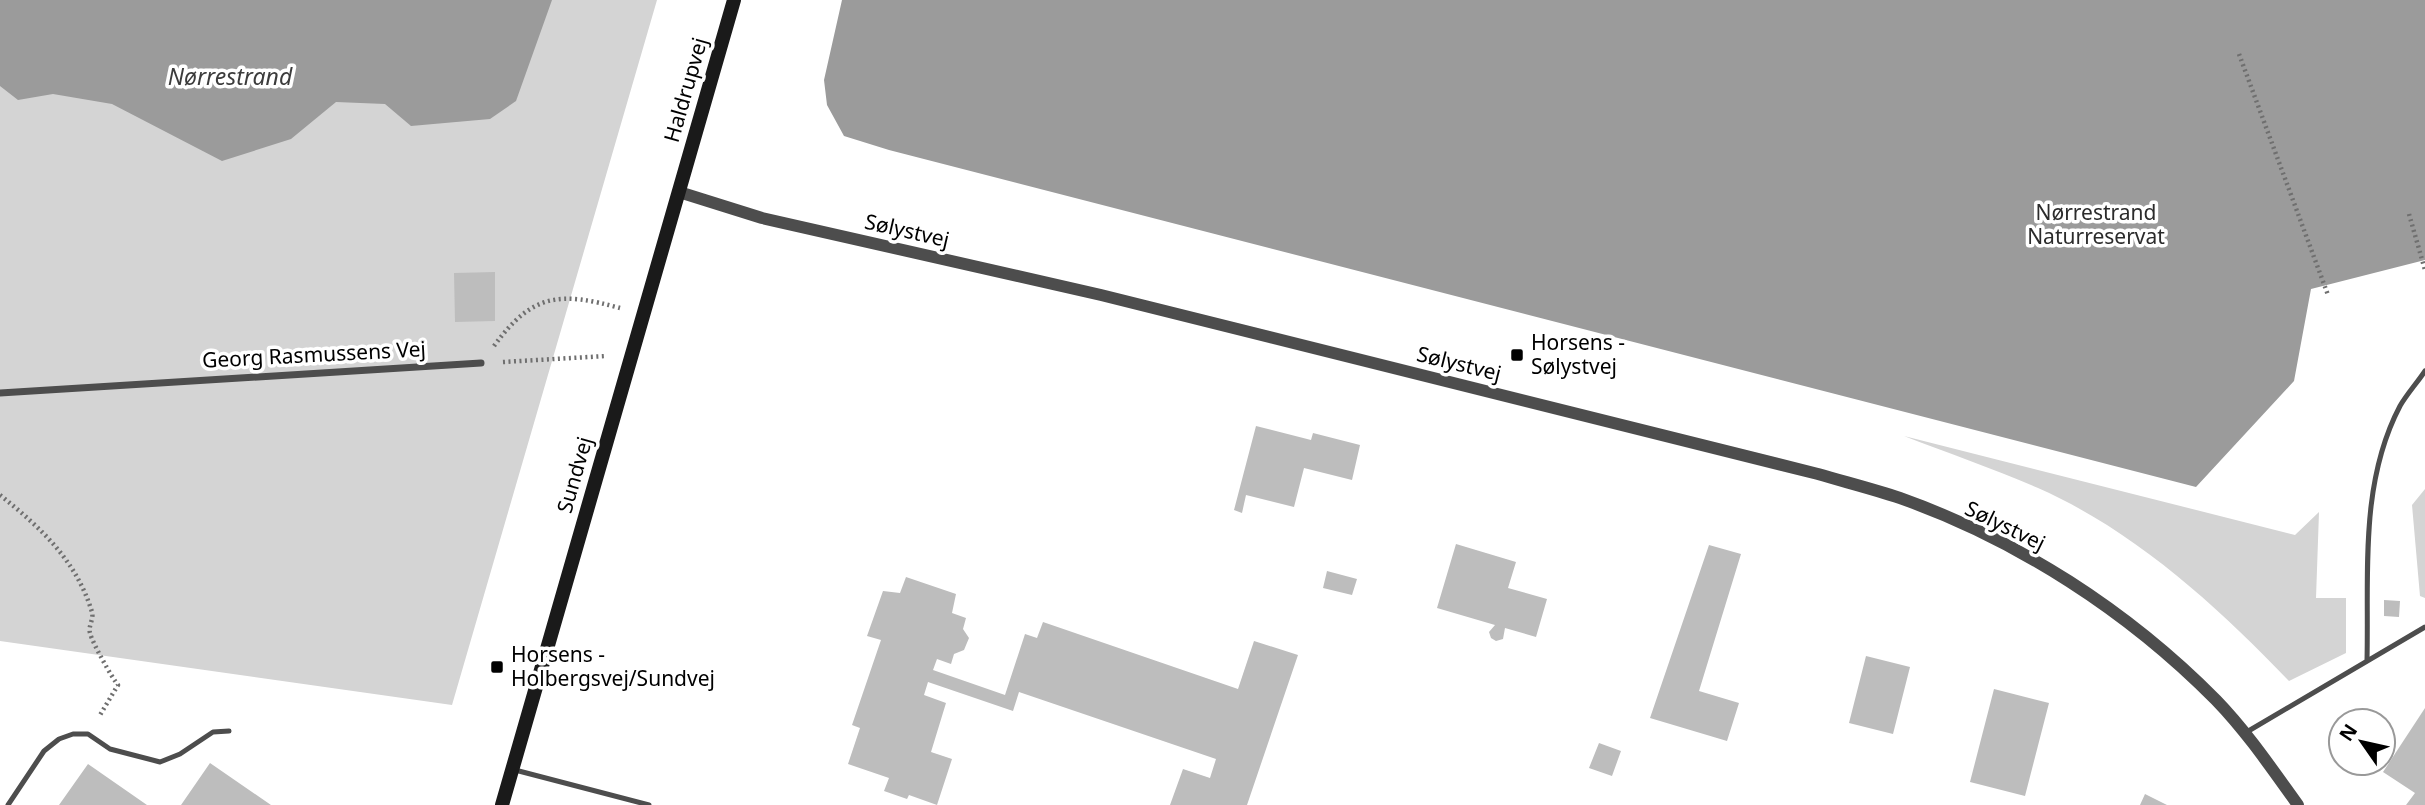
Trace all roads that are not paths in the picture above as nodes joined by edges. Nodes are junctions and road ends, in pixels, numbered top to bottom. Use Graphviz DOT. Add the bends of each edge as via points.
graph roads {
  1 [pos="734,0"];
  2 [pos="679,192"];
  3 [pos="481,363"];
  4 [pos="2425,371"];
  5 [pos="0,393"];
  6 [pos="2425,627"];
  7 [pos="2367,660"];
  8 [pos="229,731"];
  9 [pos="2245,733"];
  10 [pos="512,770"];
  11 [pos="8,805"];
  12 [pos="502,805"];
  13 [pos="649,805"];
  14 [pos="2298,805"];
  1 -- 2 [label="main road, Haldrupvej"];
  2 -- 9 [label="street, Sølystvej" via="762,218 1101,295 1901,499 1989,537 2076,584 2121,616 2215,699"];
  2 -- 10 [label="main road, Sundvej"];
  3 -- 5 [label="street, Georg Rasmussens Vej"];
  4 -- 7 [label="lane" via="2400,406 2370,502"];
  6 -- 7 [label="lane"];
  7 -- 9 [label="lane"];
  8 -- 11 [label="lane" via="213,732 160,762 110,749 88,734 59,739 44,751"];
  9 -- 14 [label="street, Sølystvej"];
  10 -- 12 [label="main road, Sundvej"];
  10 -- 13 [label="lane"];
}
